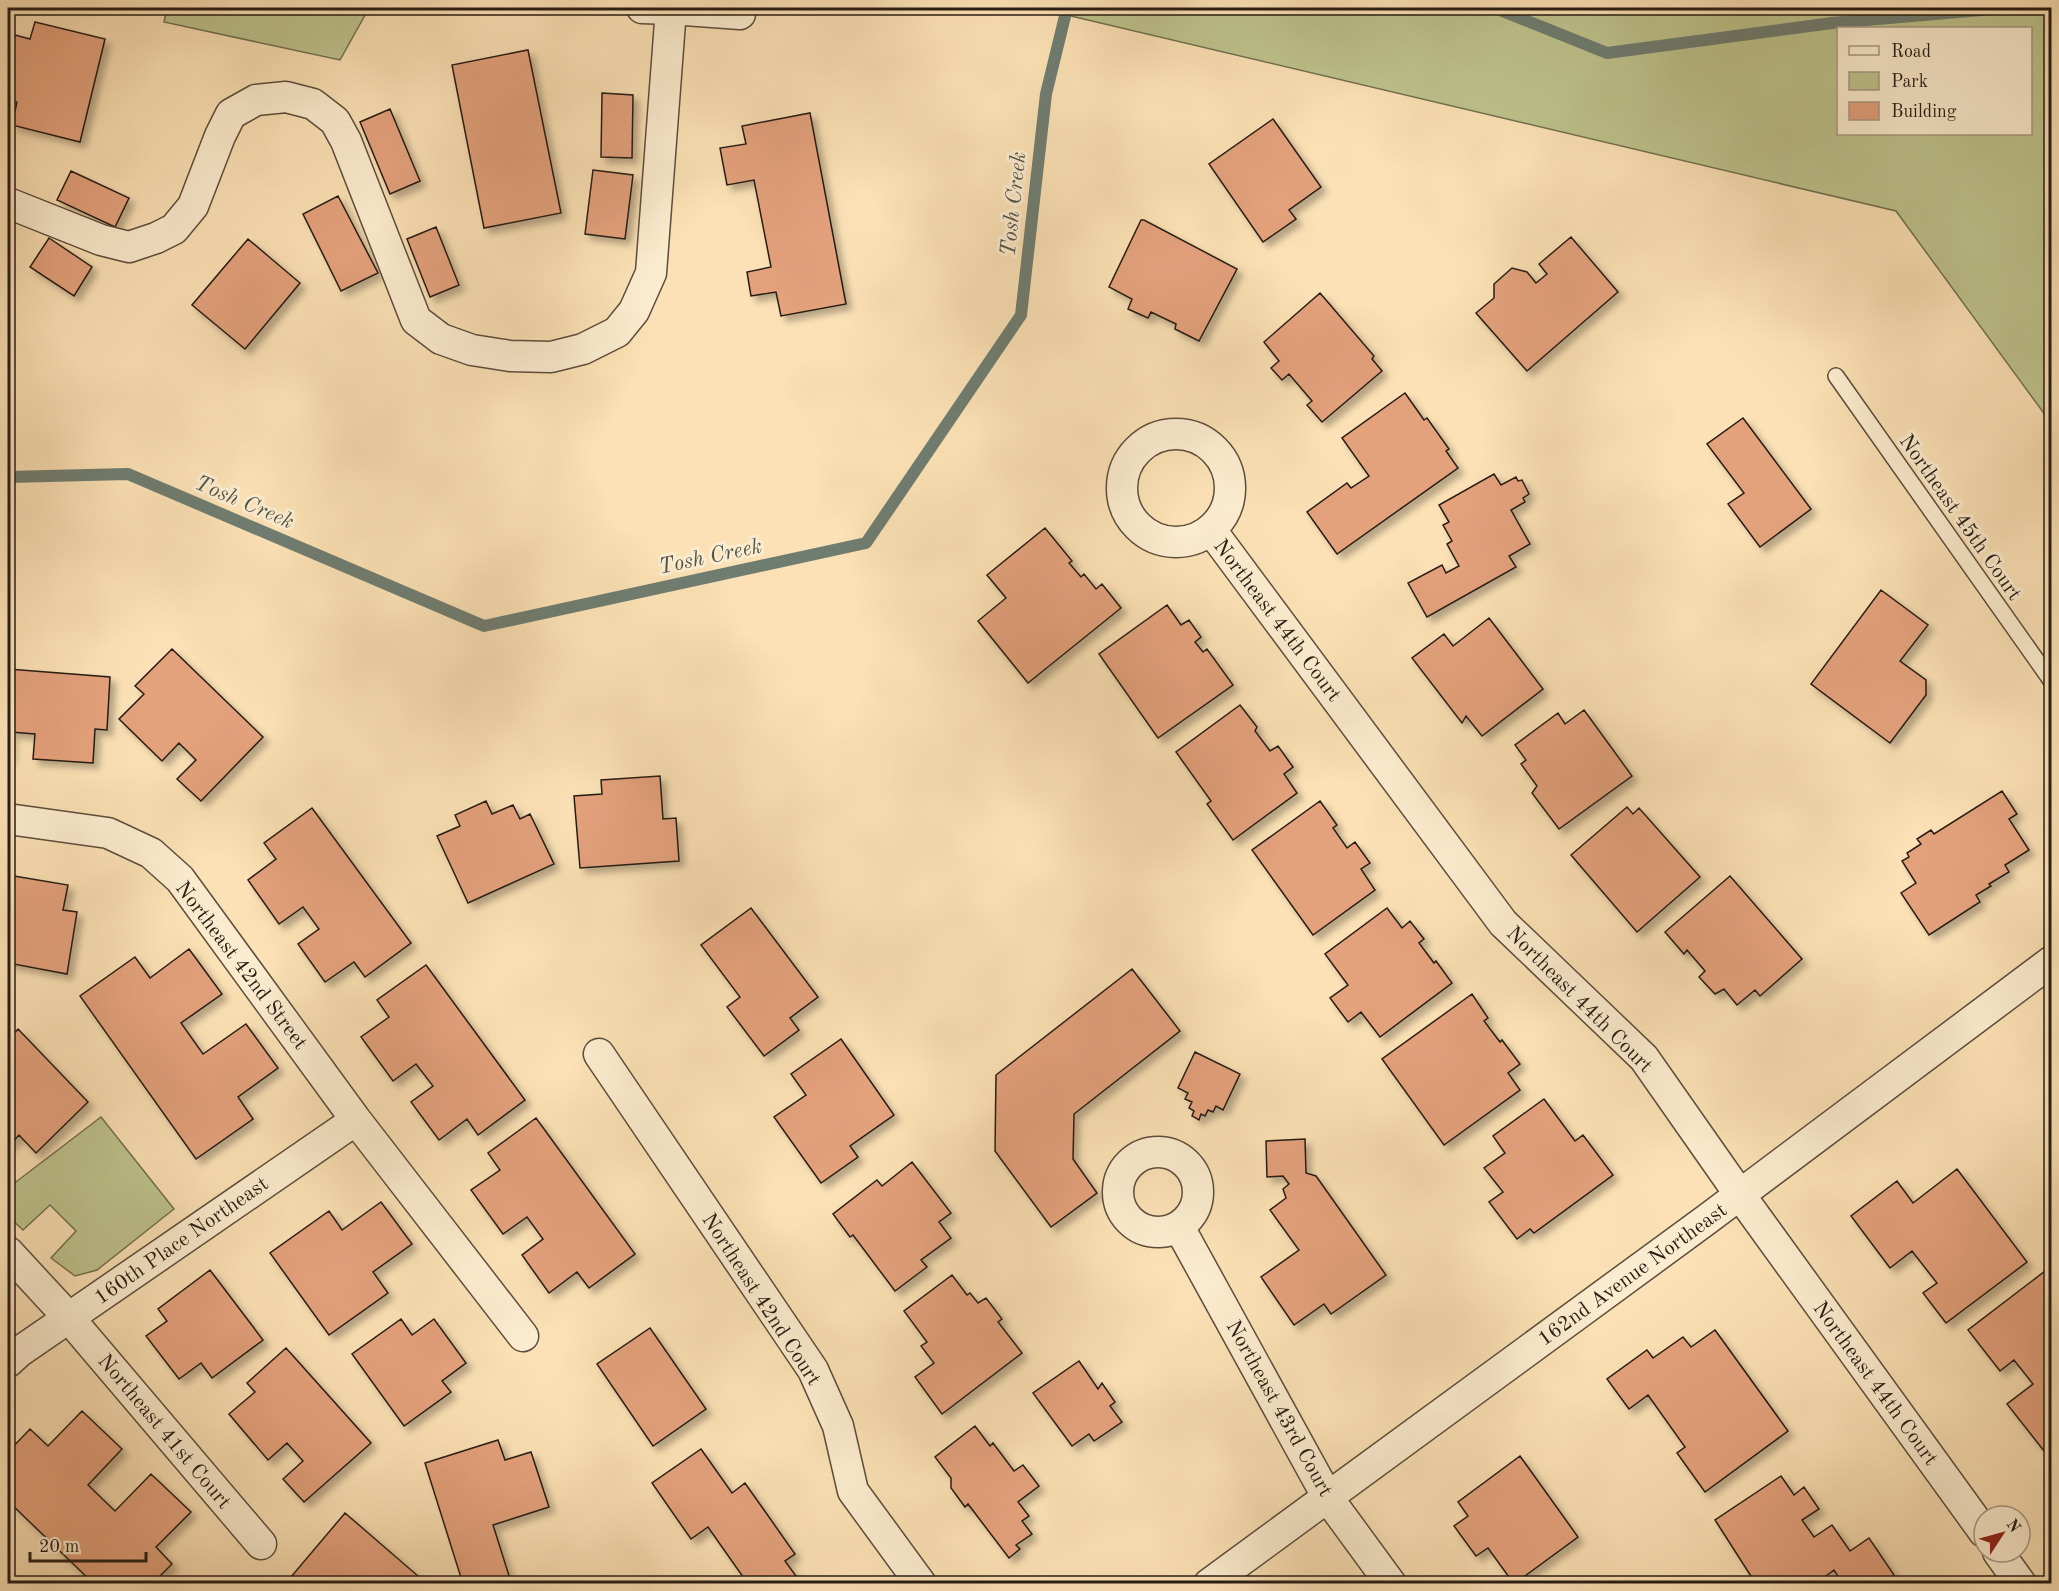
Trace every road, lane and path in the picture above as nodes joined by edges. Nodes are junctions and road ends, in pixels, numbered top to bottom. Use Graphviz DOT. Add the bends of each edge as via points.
graph roads {
  1 [pos="656,8"];
  2 [pos="740,14"];
  3 [pos="8,203"];
  4 [pos="1836,376"];
  5 [pos="1210,530"];
  6 [pos="2052,681"];
  7 [pos="8,819"];
  8 [pos="2052,961"];
  9 [pos="599,1054"];
  10 [pos="356,1120"];
  11 [pos="1740,1195"];
  12 [pos="1179,1227"];
  13 [pos="8,1252"];
  14 [pos="69,1318"];
  15 [pos="523,1336"];
  16 [pos="8,1362"];
  17 [pos="1328,1497"];
  18 [pos="1972,1515"];
  19 [pos="261,1544"];
  20 [pos="2007,1564"];
  21 [pos="921,1584"];
  22 [pos="1209,1584"];
  23 [pos="1391,1584"];
  24 [pos="2021,1584"];
  1 -- 2 [label="street"];
  1 -- 3 [label="street" via="651,273 634,311 617,332 583,349 551,357 510,357 441,339 416,320 335,121 313,104 286,97 256,100 231,114 193,206 174,229 156,238 129,247"];
  4 -- 6 [label="lane, Northeast 45th Court"];
  5 -- 11 [label="street, Northeast 44th Court" via="1503,923 1644,1058"];
  7 -- 10 [label="street, Northeast 42nd Street" via="108,833 151,853 180,879"];
  8 -- 11 [label="street, 162nd Avenue Northeast"];
  9 -- 21 [label="street, Northeast 42nd Court" via="813,1370 838,1426 853,1491"];
  10 -- 14 [label="street, 160th Place Northeast"];
  10 -- 15 [label="street"];
  11 -- 17 [label="street, 162nd Avenue Northeast"];
  11 -- 18 [label="street, Northeast 44th Court"];
  12 -- 17 [label="street, Northeast 43rd Court"];
  13 -- 14 [label="street, Northeast 41st Court"];
  14 -- 16 [label="street, 160th Place Northeast"];
  14 -- 19 [label="street, Northeast 41st Court"];
  17 -- 22 [label="street, 162nd Avenue Northeast"];
  17 -- 23 [label="street, Northeast 43rd Court"];
  20 -- 24 [label="street"];
}
